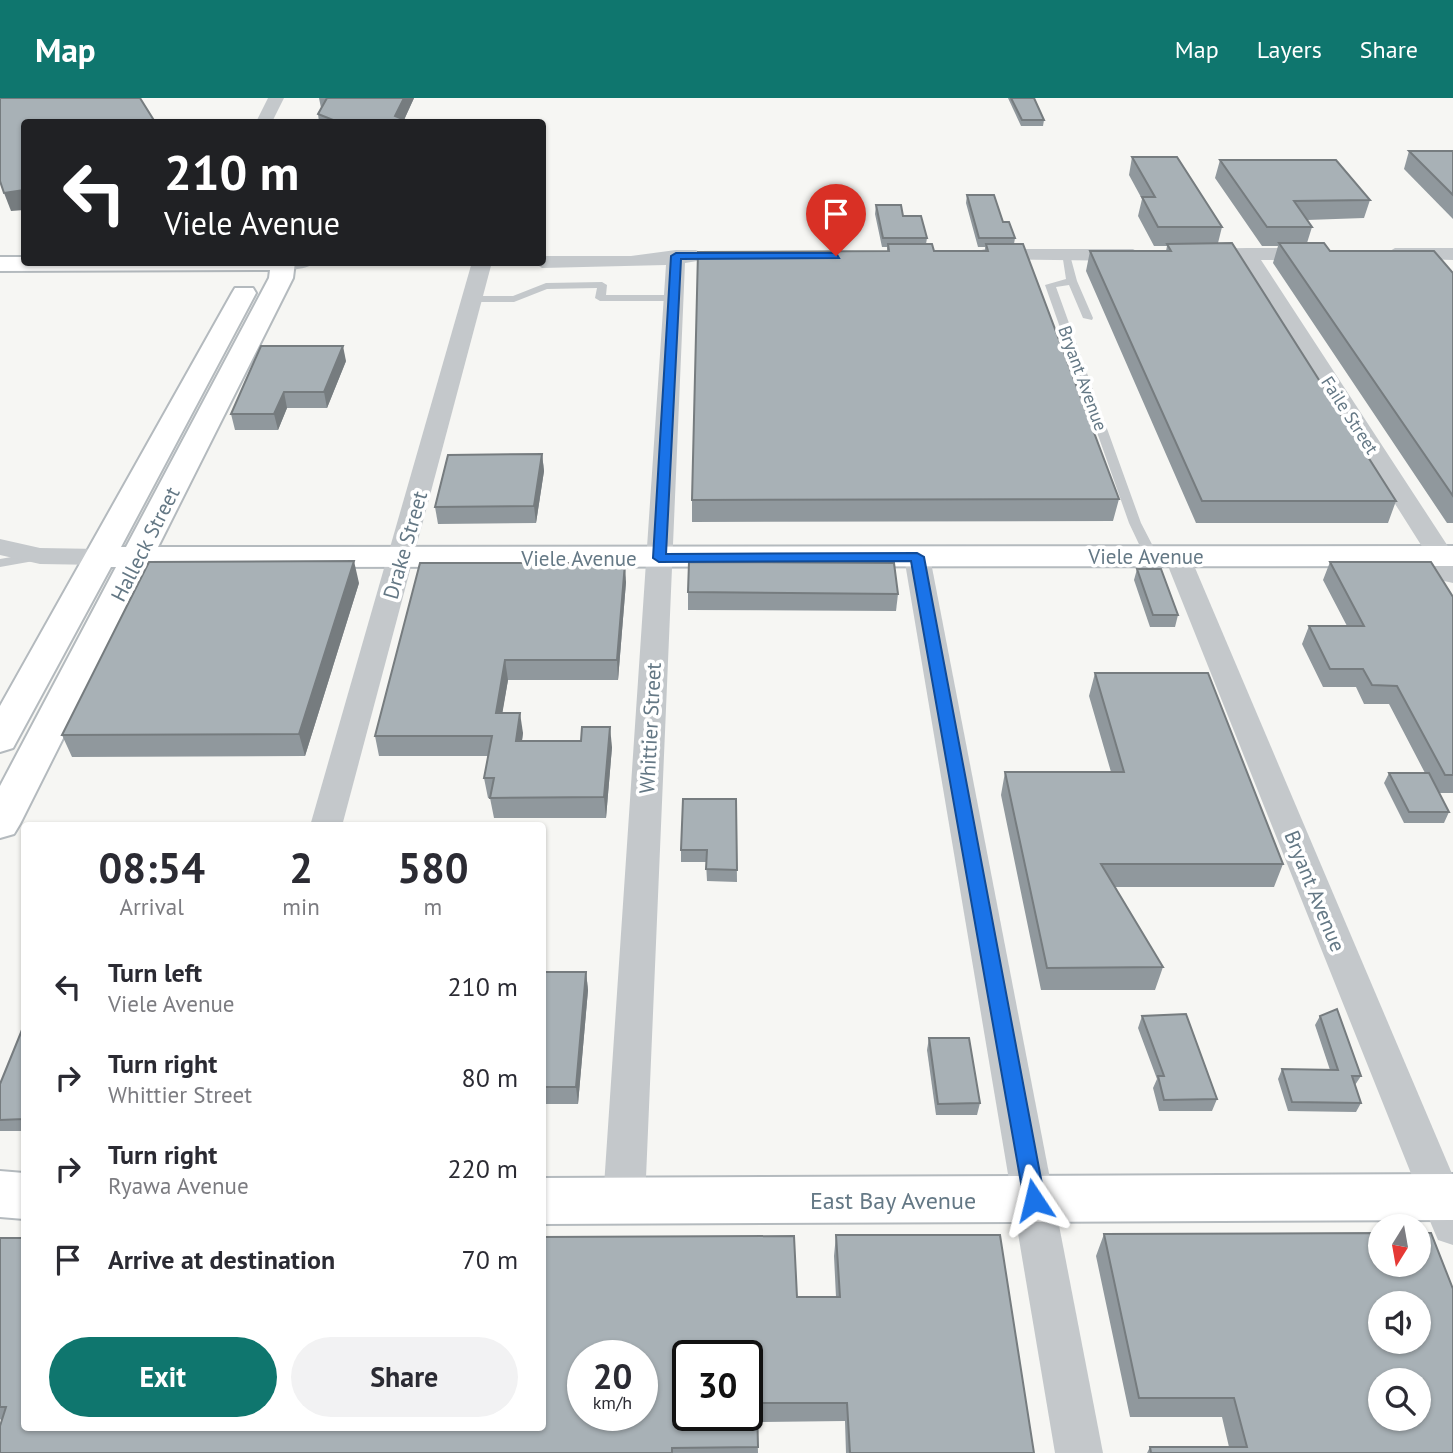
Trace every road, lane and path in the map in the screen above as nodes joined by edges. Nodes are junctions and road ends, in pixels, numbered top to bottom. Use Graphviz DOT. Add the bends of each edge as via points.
graph roads {
  1 [pos="276,98"];
  2 [pos="266,119"];
  3 [pos="0,248"];
  4 [pos="21,249"];
  5 [pos="546,250"];
  6 [pos="1247,254"];
  7 [pos="1342,254"];
  8 [pos="1369,254"];
  9 [pos="1445,254"];
  10 [pos="967,255"];
  11 [pos="1065,255"];
  12 [pos="1149,255"];
  13 [pos="1177,255"];
  14 [pos="676,256"];
  15 [pos="717,256"];
  16 [pos="546,262"];
  17 [pos="0,264"];
  18 [pos="21,264"];
  19 [pos="268,266"];
  20 [pos="277,266"];
  21 [pos="481,266"];
  22 [pos="1453,273"];
  23 [pos="1072,281"];
  24 [pos="673,298"];
  25 [pos="472,299"];
  26 [pos="1088,318"];
  27 [pos="0,547"];
  28 [pos="40,556"];
  29 [pos="1164,556"];
  30 [pos="100,557"];
  31 [pos="917,557"];
  32 [pos="138,558"];
  33 [pos="401,558"];
  34 [pos="659,558"];
  35 [pos="1449,562"];
  36 [pos="0,563"];
  37 [pos="0,739"];
  38 [pos="327,822"];
  39 [pos="0,824"];
  40 [pos="0,1194"];
  41 [pos="21,1196"];
  42 [pos="1034,1200"];
  43 [pos="546,1201"];
  44 [pos="624,1201"];
  45 [pos="1449,1207"];
  46 [pos="1079,1453"];
  1 -- 2 [label="street"];
  3 -- 4 [label="main road"];
  5 -- 14 [label="street" via="635,250"];
  6 -- 7 [label="street"];
  6 -- 13 [label="street"];
  6 -- 35 [label="street, Faile Street"];
  8 -- 9 [label="street"];
  9 -- 22 [label="street"];
  10 -- 11 [label="street"];
  11 -- 12 [label="street"];
  11 -- 23 [label="lane"];
  14 -- 15 [label="street"];
  14 -- 16 [label="street" via="631,262"];
  14 -- 24 [label="street, Whittier Street"];
  17 -- 18 [label="main road"];
  19 -- 30 [label="main road, Halleck Street" via="255,273"];
  20 -- 32 [label="main road, Halleck Street" via="284,272"];
  21 -- 25 [label="street, Drake Street"];
  23 -- 26 [label="lane"];
  23 -- 29 [label="lane, Bryant Avenue" via="1050,285 1135,523"];
  24 -- 25 [label="lane" via="600,298 602,285 546,286 514,299"];
  24 -- 34 [label="street, Whittier Street"];
  25 -- 33 [label="street, Drake Street"];
  27 -- 28 [label="street, Viele Avenue"];
  28 -- 30 [label="street, Viele Avenue"];
  28 -- 36 [label="lane"];
  29 -- 31 [label="main road, Viele Avenue"];
  29 -- 35 [label="main road, Viele Avenue"];
  29 -- 45 [label="street, Bryant Avenue"];
  30 -- 32 [label="main road, Viele Avenue"];
  30 -- 37 [label="main road, Halleck Street"];
  31 -- 34 [label="main road, Viele Avenue"];
  31 -- 42 [label="street"];
  32 -- 33 [label="main road, Viele Avenue"];
  32 -- 39 [label="main road, Halleck Street"];
  33 -- 34 [label="main road, Viele Avenue"];
  33 -- 38 [label="street, Drake Street"];
  34 -- 44 [label="street, Whittier Street"];
  40 -- 41 [label="main road"];
  42 -- 44 [label="main road, East Bay Avenue"];
  42 -- 45 [label="main road, East Bay Avenue"];
  42 -- 46 [label="street"];
  43 -- 44 [label="main road, East Bay Avenue"];
}
